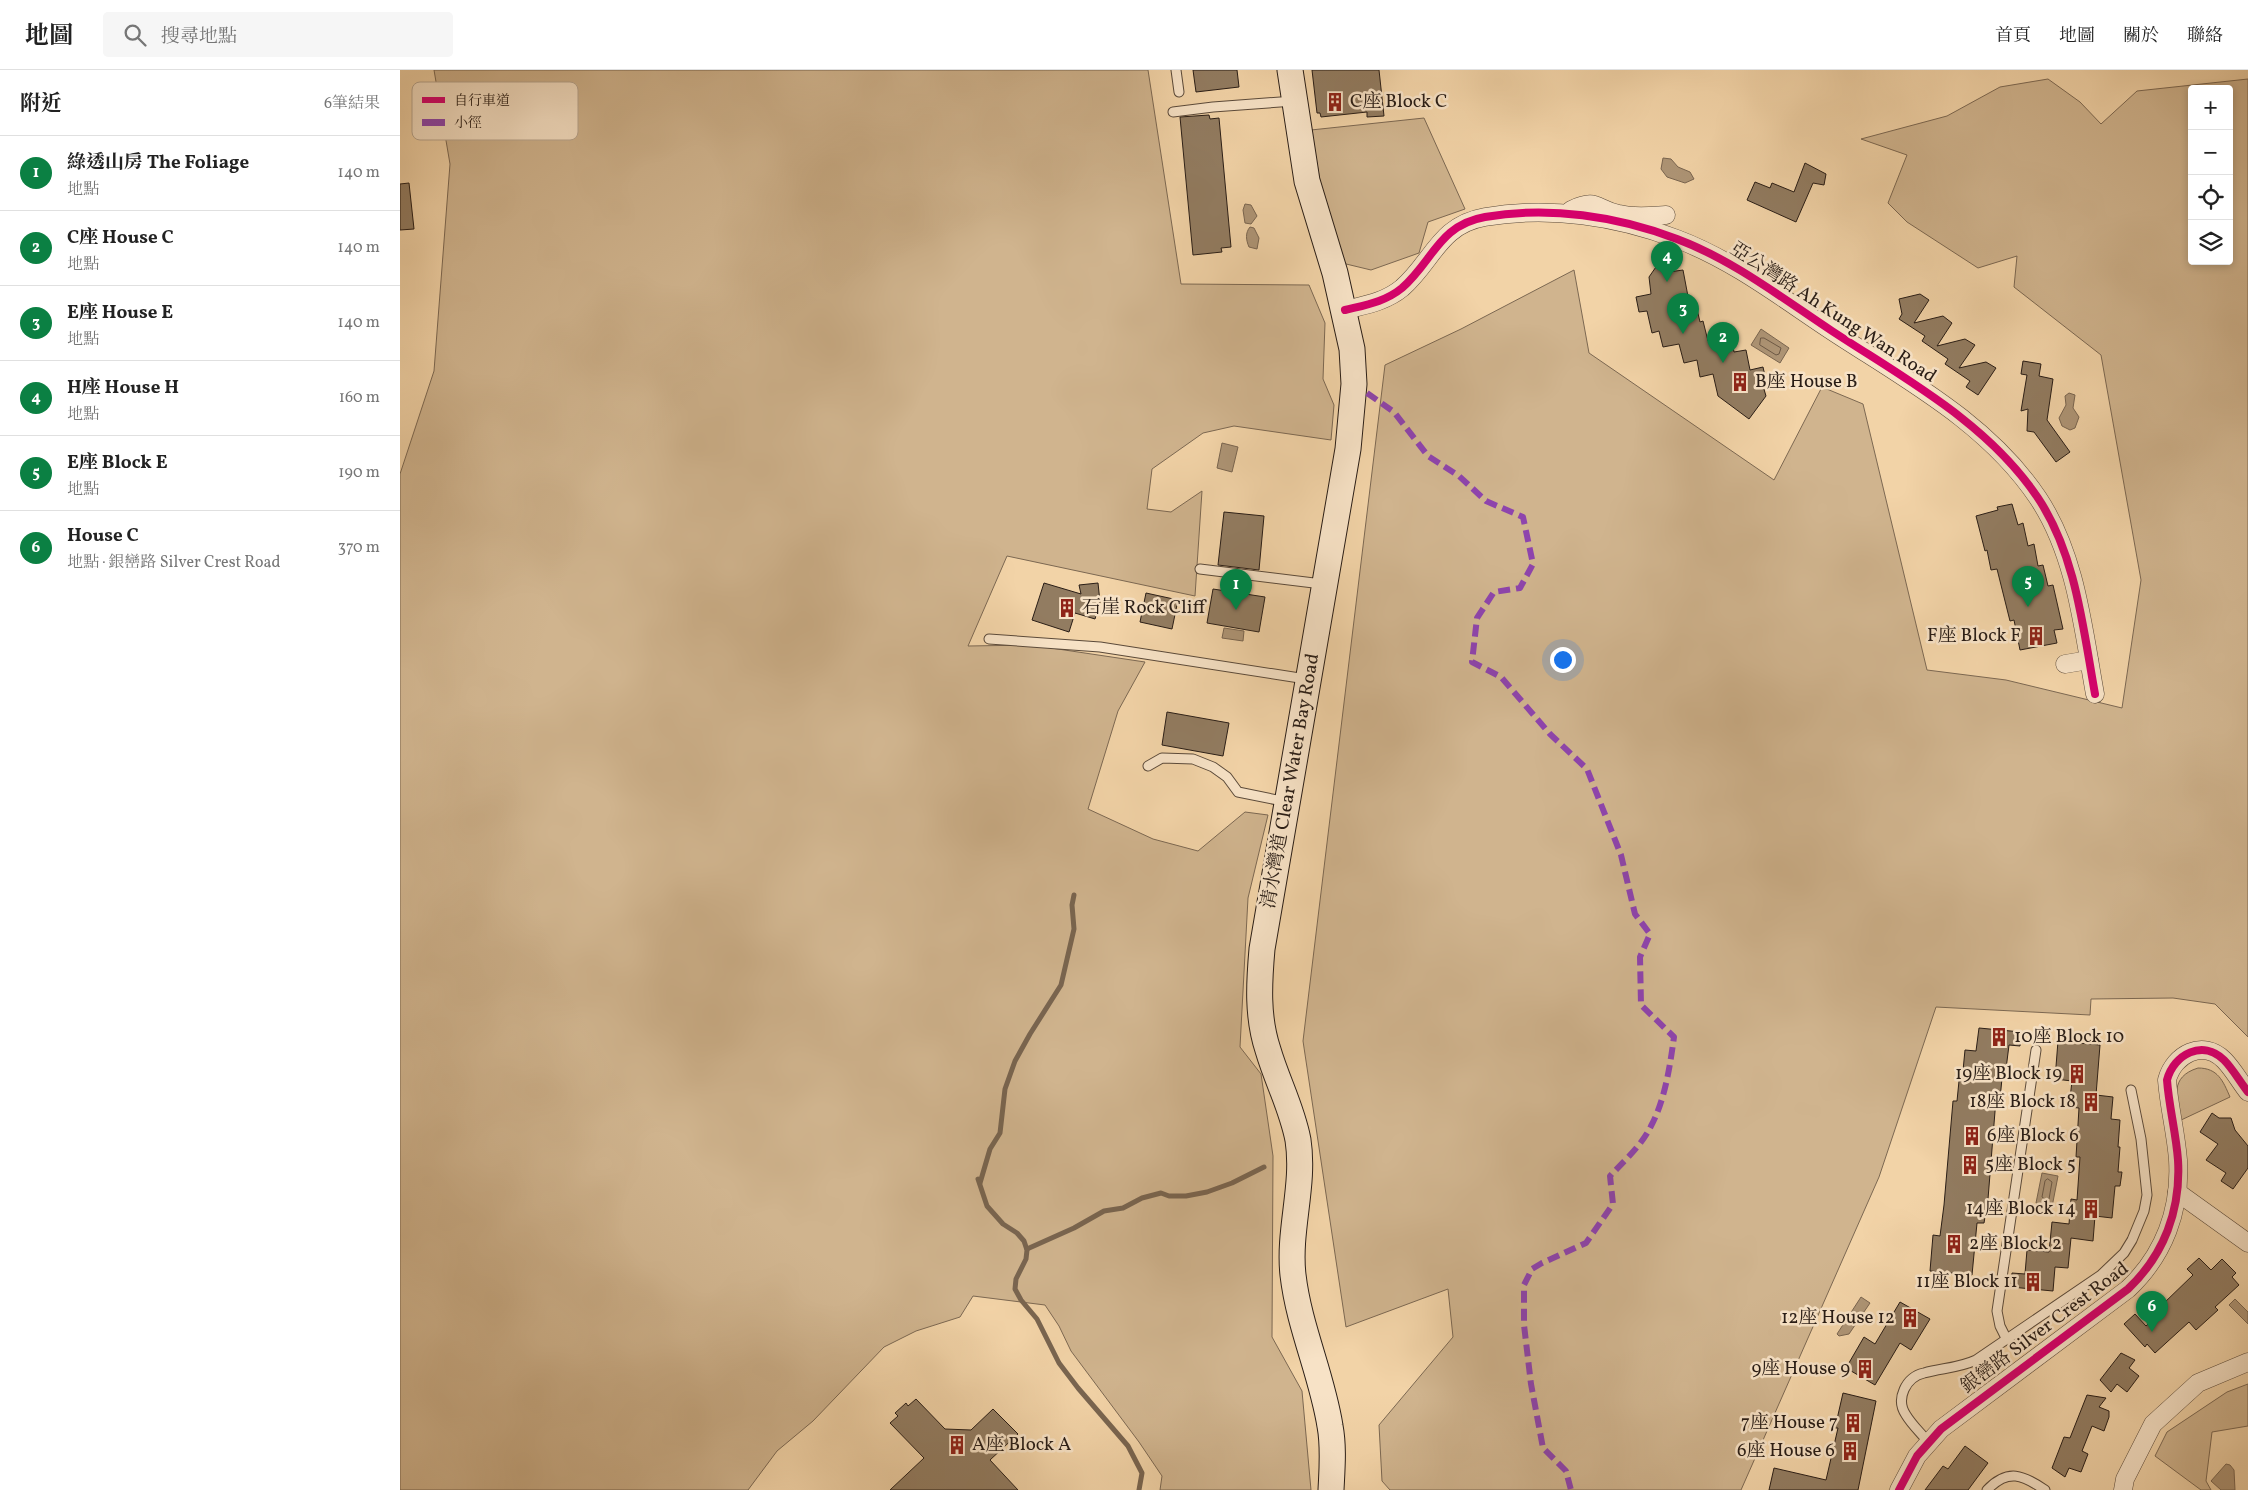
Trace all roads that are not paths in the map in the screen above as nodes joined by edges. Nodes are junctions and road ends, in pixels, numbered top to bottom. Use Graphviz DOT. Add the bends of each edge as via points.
graph roads {
  1 [pos="1176,70"];
  2 [pos="1290,70"];
  3 [pos="1179,92"];
  4 [pos="1294,101"];
  5 [pos="1173,112"];
  6 [pos="1564,213"];
  7 [pos="1666,215"];
  8 [pos="1345,310"];
  9 [pos="1200,569"];
  10 [pos="1325,585"];
  11 [pos="989,639"];
  12 [pos="2089,660"];
  13 [pos="2065,664"];
  14 [pos="1308,679"];
  15 [pos="2096,694"];
  16 [pos="1148,766"];
  17 [pos="1287,802"];
  18 [pos="2036,1050"];
  19 [pos="2131,1090"];
  20 [pos="2248,1092"];
  21 [pos="2178,1192"];
  22 [pos="2248,1243"];
  23 [pos="2006,1338"];
  24 [pos="2248,1362"];
  25 [pos="1928,1442"];
  26 [pos="1331,1490"];
  27 [pos="1898,1490"];
  28 [pos="1987,1490"];
  29 [pos="2045,1490"];
  30 [pos="2123,1490"];
  1 -- 3 [label="lane"];
  2 -- 4 [label="main road, 清水灣道 Clear Water Bay Road"];
  4 -- 5 [label="lane"];
  4 -- 8 [label="main road, 清水灣道 Clear Water Bay Road" via="1307,181"];
  6 -- 7 [label="street" via="1583,204 1598,204 1616,214"];
  6 -- 8 [label="street, 亞公灣路 Ah Kung Wan Road" via="1473,219 1444,237 1411,278 1394,293"];
  6 -- 12 [label="street, 亞公灣路 Ah Kung Wan Road" via="1633,225 1676,238 1712,255 1775,293 1975,429 2011,464 2047,513 2071,574"];
  8 -- 10 [label="main road, 清水灣道 Clear Water Bay Road" via="1352,349 1354,401"];
  9 -- 10 [label="lane"];
  10 -- 14 [label="main road, 清水灣道 Clear Water Bay Road"];
  11 -- 14 [label="lane" via="1100,647"];
  12 -- 13 [label="street"];
  12 -- 15 [label="street, 亞公灣路 Ah Kung Wan Road"];
  14 -- 17 [label="main road, 清水灣道 Clear Water Bay Road"];
  16 -- 17 [label="lane" via="1162,758 1193,759 1227,777 1238,792"];
  17 -- 26 [label="main road, 清水灣道 Clear Water Bay Road" via="1262,949 1260,1007 1266,1044 1289,1104 1298,1140 1300,1176 1292,1241 1293,1276 1330,1426"];
  18 -- 23 [label="lane" via="1997,1311"];
  19 -- 23 [label="lane" via="2141,1138 2147,1195 2132,1240 2124,1253 2101,1275"];
  20 -- 21 [label="street, 銀巒路 Silver Crest Road" via="2226,1062 2207,1051 2186,1053 2170,1069 2167,1080 2178,1158"];
  21 -- 22 [label="street"];
  21 -- 25 [label="street, 銀巒路 Silver Crest Road" via="2164,1241 2139,1278 1955,1417"];
  23 -- 25 [label="lane" via="1966,1365 1922,1373 1906,1385 1902,1394 1905,1415"];
  24 -- 30 [label="street" via="2198,1383 2153,1424 2125,1479"];
  25 -- 27 [label="street, 銀巒路 Silver Crest Road"];
  28 -- 29 [label="lane" via="1994,1482 2022,1476"];
}
